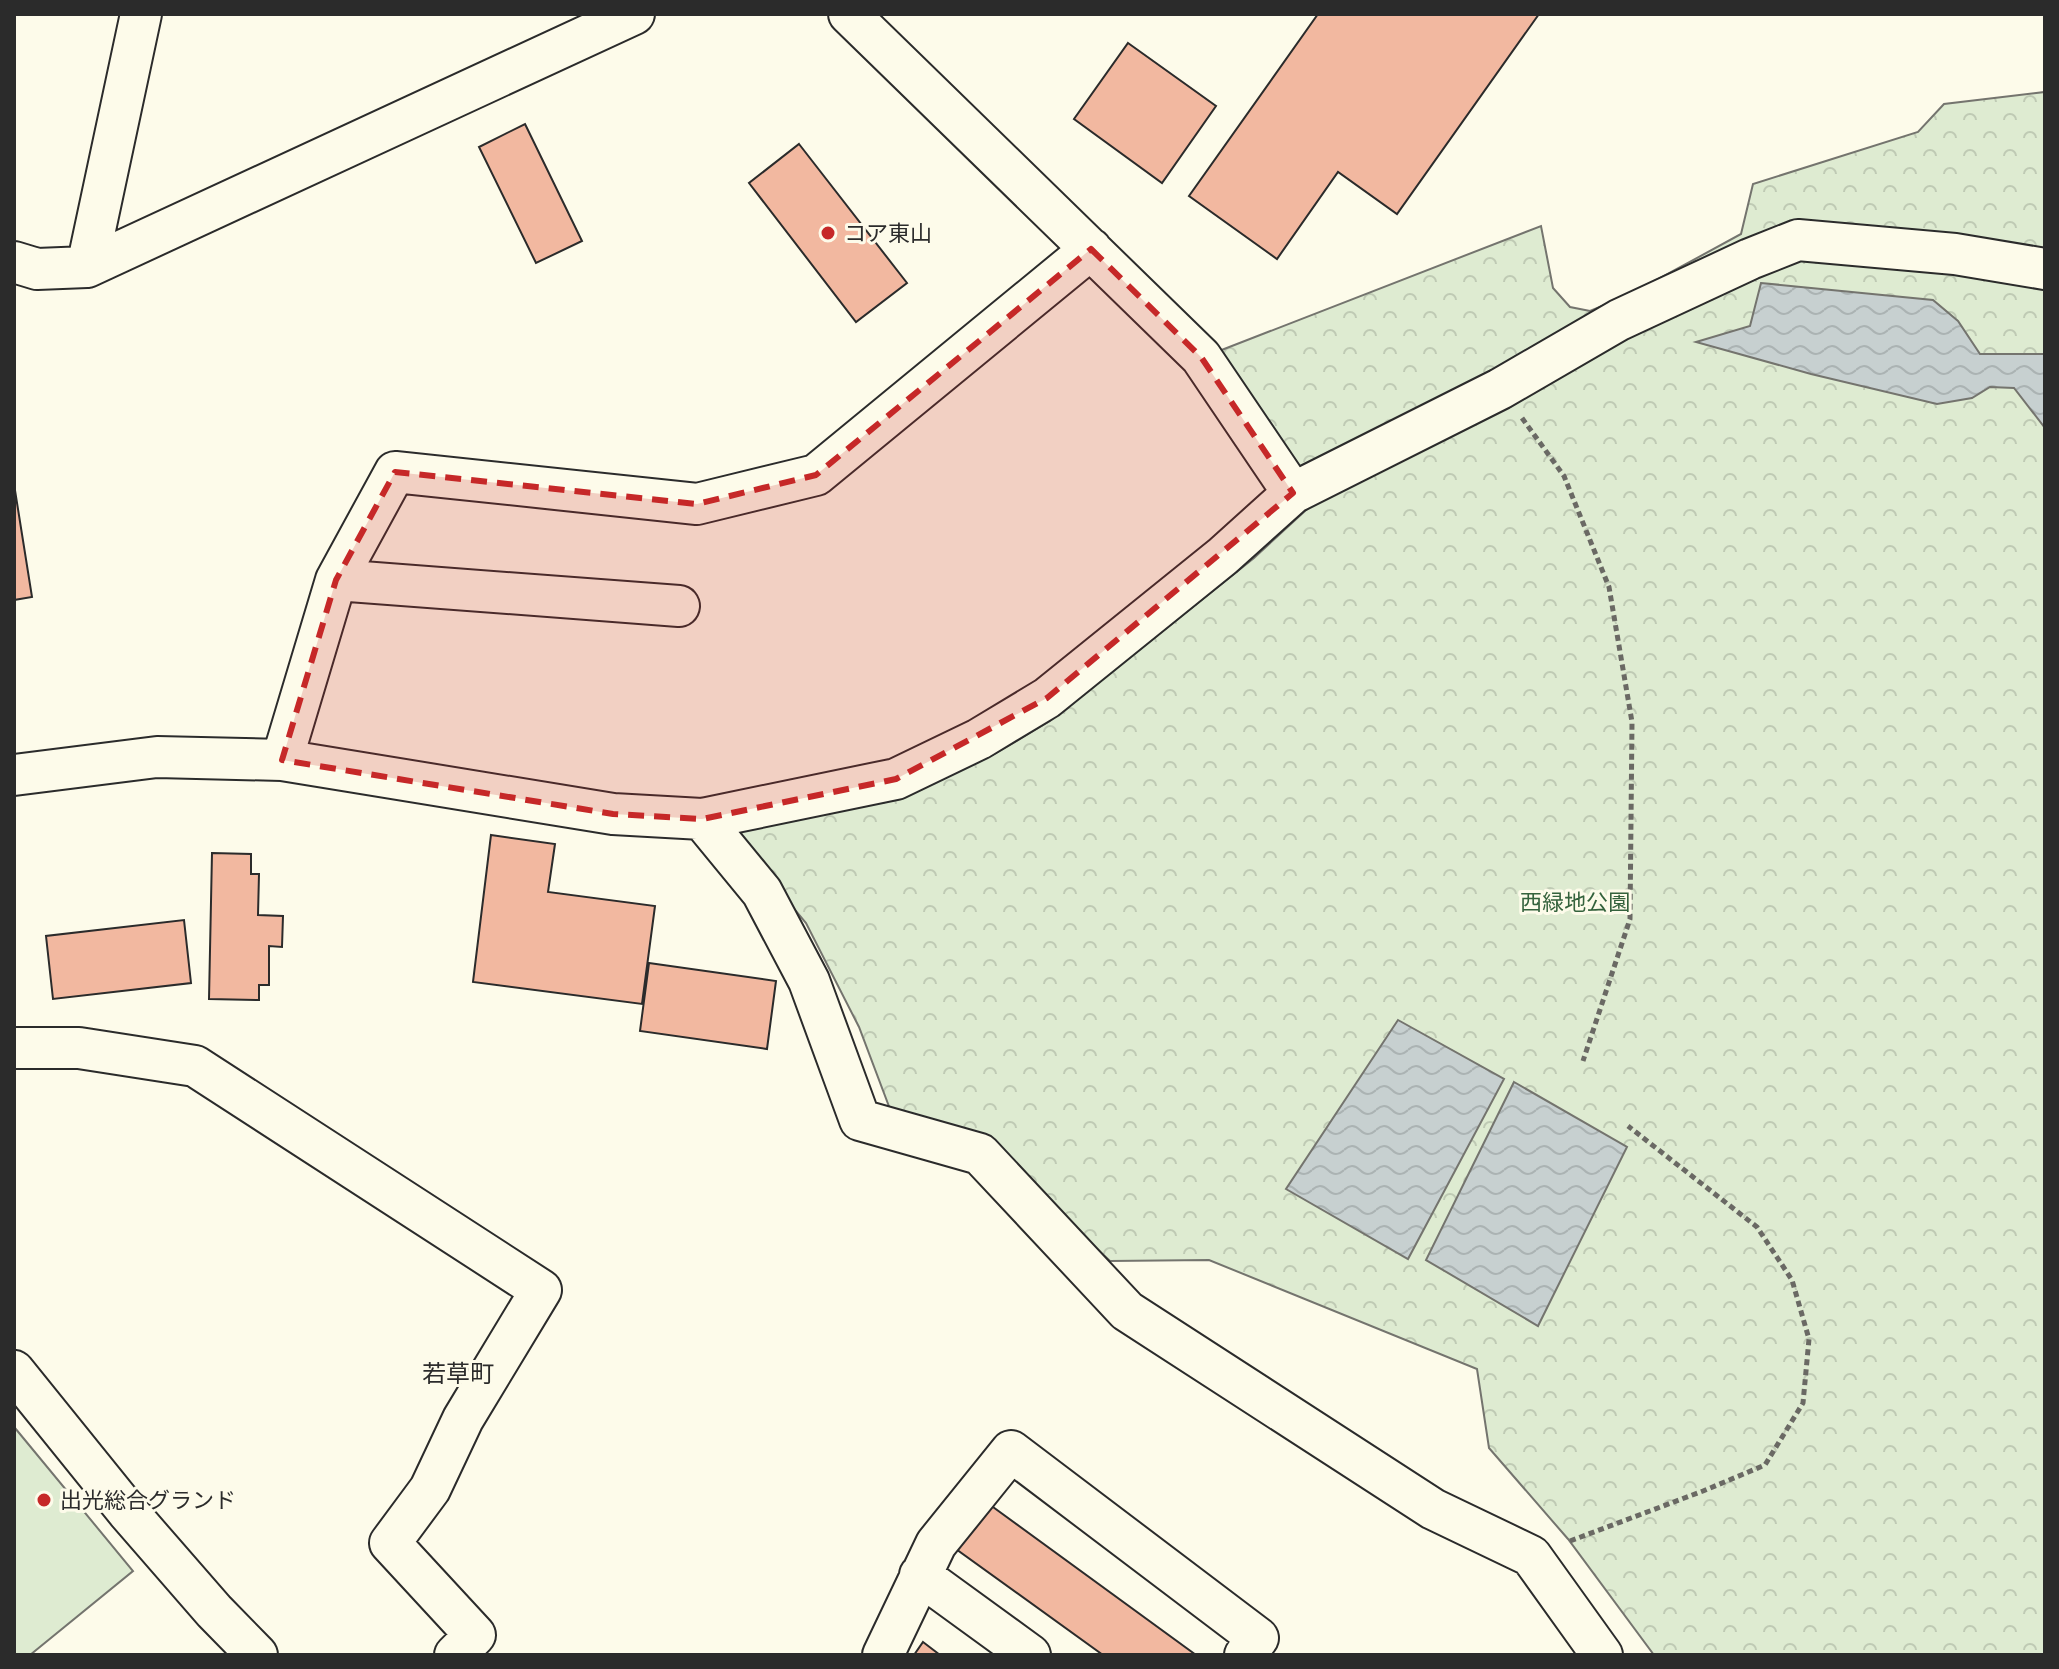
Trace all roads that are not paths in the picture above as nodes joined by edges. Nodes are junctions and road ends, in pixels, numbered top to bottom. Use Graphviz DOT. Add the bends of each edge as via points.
graph roads {
  1 [pos="141,14"];
  2 [pos="634,14"];
  3 [pos="849,14"];
  4 [pos="1091,249"];
  5 [pos="14,262"];
  6 [pos="87,267"];
  7 [pos="2045,269"];
  8 [pos="1293,493"];
  9 [pos="336,580"];
  10 [pos="679,606"];
  11 [pos="282,760"];
  12 [pos="14,775"];
  13 [pos="702,819"];
  14 [pos="14,1048"];
  15 [pos="14,1371"];
  16 [pos="920,1575"];
  17 [pos="257,1655"];
  18 [pos="455,1655"];
  19 [pos="883,1655"];
  20 [pos="1030,1655"];
  21 [pos="1245,1655"];
  22 [pos="1602,1655"];
  1 -- 6 [label="street"];
  2 -- 6 [label="street"];
  3 -- 4 [label="street"];
  4 -- 8 [label="street" via="1201,357"];
  4 -- 9 [label="street" via="816,475 697,504 395,472"];
  5 -- 6 [label="street" via="37,269"];
  7 -- 8 [label="street" via="1955,254 1798,240 1619,320 1500,389"];
  8 -- 13 [label="street" via="1047,698 979,739 896,779"];
  9 -- 10 [label="street"];
  9 -- 11 [label="street"];
  11 -- 12 [label="street" via="157,757"];
  11 -- 13 [label="street" via="613,814"];
  13 -- 22 [label="street" via="762,892 809,981 860,1120 980,1154 1127,1311 1433,1509 1531,1556"];
  14 -- 18 [label="street" via="79,1048 195,1066 541,1290 463,1419 430,1489 390,1543 475,1635"];
  15 -- 17 [label="street" via="127,1511"];
  16 -- 19 [label="street"];
  16 -- 20 [label="street"];
  16 -- 21 [label="street" via="936,1544 1011,1451 1258,1638"];
}
